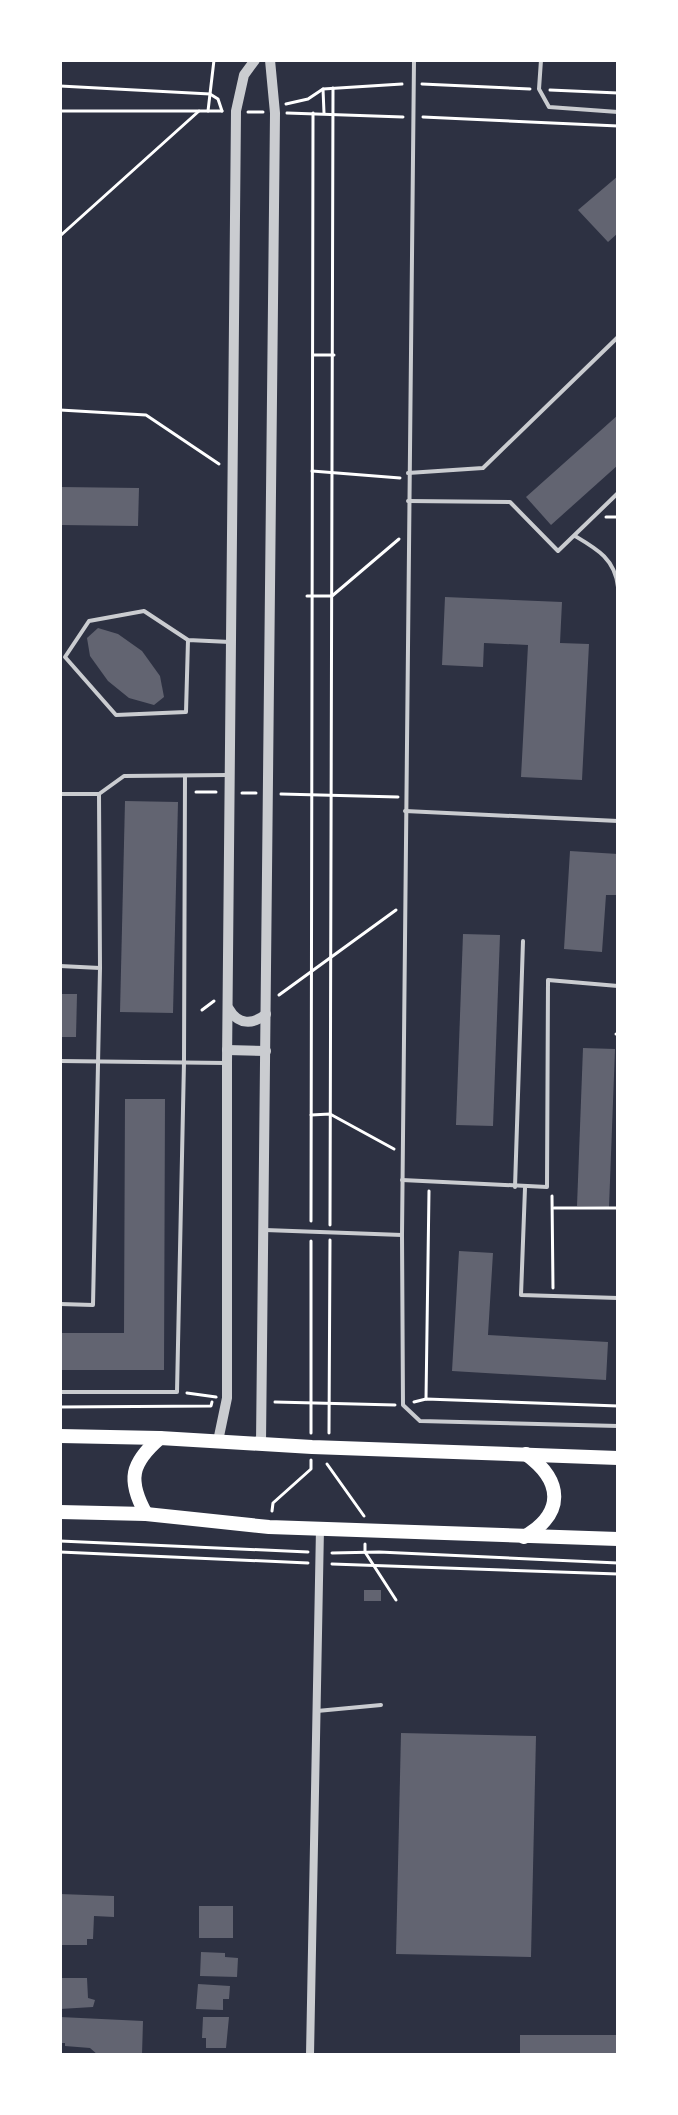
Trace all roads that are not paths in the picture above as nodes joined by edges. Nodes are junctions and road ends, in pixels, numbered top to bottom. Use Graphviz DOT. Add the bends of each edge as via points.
graph roads {
  1 [pos="255,60"];
  2 [pos="270,60"];
  3 [pos="414,60"];
  4 [pos="541,60"];
  5 [pos="618,112"];
  6 [pos="618,337"];
  7 [pos="408,473"];
  8 [pos="618,493"];
  9 [pos="408,501"];
  10 [pos="575,536"];
  11 [pos="618,587"];
  12 [pos="188,640"];
  13 [pos="232,642"];
  14 [pos="231,775"];
  15 [pos="185,776"];
  16 [pos="60,794"];
  17 [pos="99,794"];
  18 [pos="405,811"];
  19 [pos="618,821"];
  20 [pos="523,941"];
  21 [pos="60,966"];
  22 [pos="100,968"];
  23 [pos="618,986"];
  24 [pos="228,1007"];
  25 [pos="266,1014"];
  26 [pos="227,1050"];
  27 [pos="266,1051"];
  28 [pos="60,1061"];
  29 [pos="98,1061"];
  30 [pos="184,1062"];
  31 [pos="227,1063"];
  32 [pos="402,1180"];
  33 [pos="515,1187"];
  34 [pos="525,1188"];
  35 [pos="265,1230"];
  36 [pos="402,1235"];
  37 [pos="618,1298"];
  38 [pos="60,1304"];
  39 [pos="60,1392"];
  40 [pos="618,1426"];
  41 [pos="60,1436"];
  42 [pos="160,1438"];
  43 [pos="218,1441"];
  44 [pos="261,1443"];
  45 [pos="525,1453"];
  46 [pos="618,1458"];
  47 [pos="60,1512"];
  48 [pos="146,1514"];
  49 [pos="320,1528"];
  50 [pos="524,1537"];
  51 [pos="618,1539"];
  52 [pos="381,1705"];
  53 [pos="317,1711"];
  54 [pos="310,2055"];
  1 -- 13 [label="street" via="244,75 236,111"];
  2 -- 25 [label="street" via="275,113"];
  3 -- 7 [label="lane"];
  4 -- 5 [label="lane" via="539,89 549,107"];
  6 -- 7 [label="lane" via="483,468"];
  7 -- 9 [label="lane"];
  8 -- 10 [label="lane"];
  9 -- 10 [label="lane" via="510,502 558,551"];
  9 -- 18 [label="lane"];
  10 -- 11 [label="lane" via="604,554"];
  12 -- 12 [label="lane" via="144,611 89,621 65,657 116,715 186,712"];
  12 -- 13 [label="lane"];
  13 -- 14 [label="street"];
  14 -- 15 [label="lane"];
  14 -- 24 [label="street"];
  15 -- 17 [label="lane" via="124,776"];
  15 -- 30 [label="lane"];
  16 -- 17 [label="lane"];
  17 -- 22 [label="lane"];
  18 -- 19 [label="lane"];
  18 -- 32 [label="lane"];
  20 -- 33 [label="lane"];
  21 -- 22 [label="lane"];
  22 -- 29 [label="lane"];
  23 -- 34 [label="lane" via="548,980 547,1187"];
  24 -- 25 [label="street" via="234,1018 246,1023"];
  24 -- 26 [label="street"];
  25 -- 27 [label="street"];
  26 -- 27 [label="street"];
  26 -- 31 [label="street"];
  27 -- 35 [label="street"];
  28 -- 29 [label="lane"];
  29 -- 30 [label="lane"];
  29 -- 38 [label="lane" via="93,1305"];
  30 -- 31 [label="lane"];
  30 -- 39 [label="lane" via="177,1392"];
  31 -- 43 [label="street" via="227,1398"];
  32 -- 33 [label="lane"];
  32 -- 36 [label="lane"];
  33 -- 34 [label="lane"];
  34 -- 37 [label="lane" via="521,1295"];
  35 -- 36 [label="lane"];
  35 -- 44 [label="street"];
  36 -- 40 [label="lane" via="403,1405 420,1421"];
  41 -- 42 [label="main road"];
  42 -- 43 [label="main road"];
  42 -- 48 [label="main road" via="134,1473 134,1489"];
  43 -- 44 [label="main road"];
  44 -- 45 [label="main road"];
  45 -- 46 [label="main road"];
  45 -- 50 [label="main road" via="547,1474 555,1497 546,1521"];
  47 -- 48 [label="main road"];
  48 -- 49 [label="main road"];
  49 -- 50 [label="main road"];
  49 -- 53 [label="street"];
  50 -- 51 [label="main road"];
  52 -- 53 [label="lane"];
  53 -- 54 [label="street"];
}
